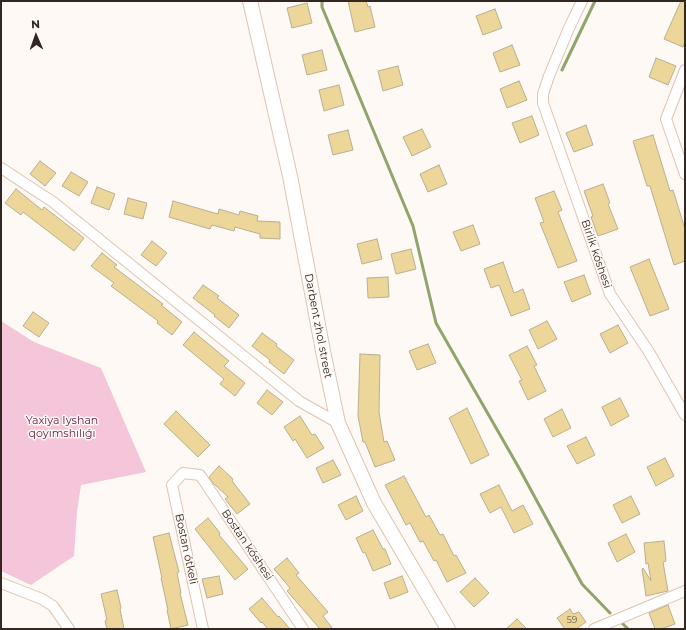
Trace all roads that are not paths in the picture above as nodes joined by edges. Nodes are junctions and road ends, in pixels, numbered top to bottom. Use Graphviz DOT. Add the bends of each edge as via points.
graph roads {
  1 [pos="250,1"];
  2 [pos="582,1"];
  3 [pos="685,70"];
  4 [pos="1,168"];
  5 [pos="685,174"];
  6 [pos="685,415"];
  7 [pos="338,423"];
  8 [pos="183,473"];
  9 [pos="1,583"];
  10 [pos="685,591"];
  11 [pos="69,629"];
  12 [pos="202,629"];
  13 [pos="303,629"];
  14 [pos="448,629"];
  15 [pos="594,629"];
  1 -- 7 [label="main road, Darbent zhol street" via="290,176"];
  2 -- 6 [label="street, Birlik kóshesi" via="549,76 543,102 610,294 649,352"];
  3 -- 5 [label="street" via="666,119"];
  4 -- 7 [label="street" via="54,202 299,401"];
  7 -- 14 [label="main road, Darbent zhol street" via="374,503"];
  8 -- 12 [label="street, Bostan ótkeli" via="172,485"];
  8 -- 13 [label="street, Bostan kóshesi" via="200,476"];
  9 -- 11 [label="street" via="53,606"];
  10 -- 15 [label="street"];
}
